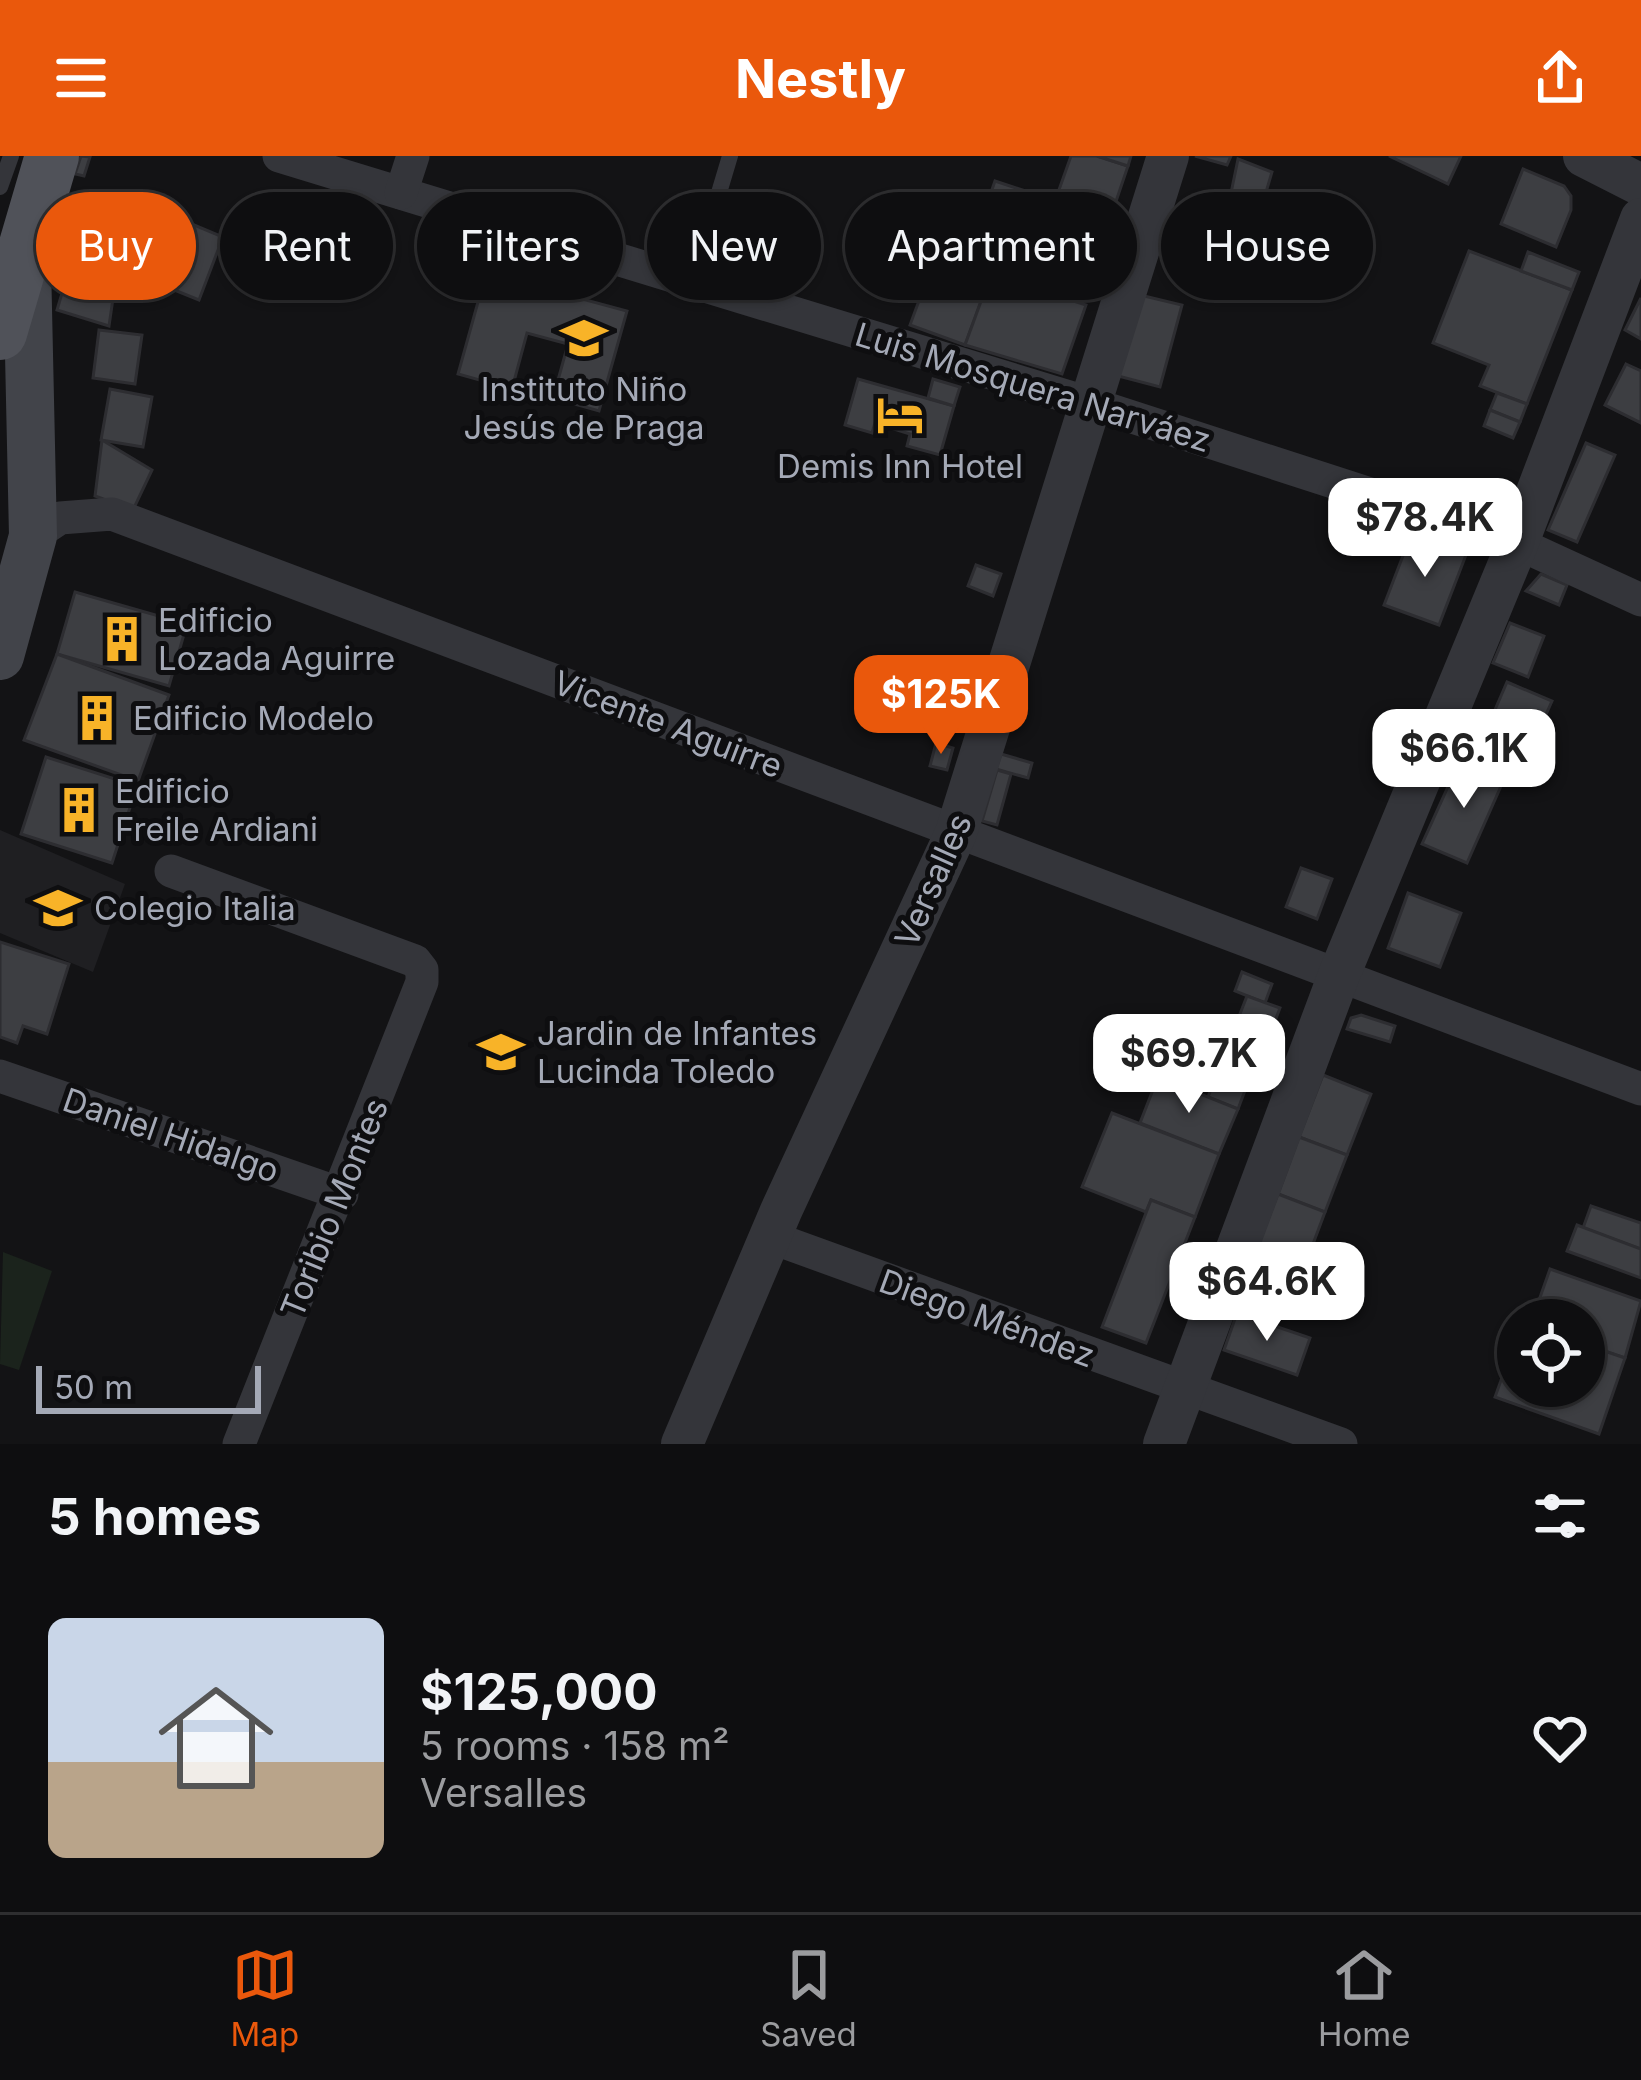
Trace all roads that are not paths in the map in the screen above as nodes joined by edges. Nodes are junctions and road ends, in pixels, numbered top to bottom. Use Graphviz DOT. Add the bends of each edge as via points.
graph roads {
  1 [pos="11,156"];
  2 [pos="51,156"];
  3 [pos="279,156"];
  4 [pos="412,156"];
  5 [pos="730,156"];
  6 [pos="1168,156"];
  7 [pos="1584,156"];
  8 [pos="1641,185"];
  9 [pos="0,187"];
  10 [pos="719,192"];
  11 [pos="400,193"];
  12 [pos="1641,219"];
  13 [pos="13,268"];
  14 [pos="647,269"];
  15 [pos="748,300"];
  16 [pos="0,334"];
  17 [pos="1089,403"];
  18 [pos="34,536"];
  19 [pos="1518,542"];
  20 [pos="1641,600"];
  21 [pos="2,646"];
  22 [pos="956,833"];
  23 [pos="171,871"];
  24 [pos="1339,975"];
  25 [pos="0,1076"];
  26 [pos="1641,1089"];
  27 [pos="342,1194"];
  28 [pos="770,1237"];
  29 [pos="1185,1392"];
  30 [pos="238,1444"];
  31 [pos="683,1444"];
  32 [pos="1164,1444"];
  33 [pos="1341,1444"];
  1 -- 9 [label="lane"];
  2 -- 13 [label="main road"];
  3 -- 11 [label="street, Luis Mosquera Narváez"];
  4 -- 11 [label="street"];
  5 -- 10 [label="lane"];
  6 -- 17 [label="street, Versalles"];
  7 -- 8 [label="street"];
  11 -- 14 [label="street, Luis Mosquera Narváez"];
  12 -- 19 [label="street"];
  13 -- 16 [label="main road"];
  13 -- 18 [label="main road"];
  15 -- 17 [label="street, Luis Mosquera Narváez"];
  17 -- 19 [label="street, Luis Mosquera Narváez"];
  17 -- 22 [label="street, Versalles"];
  18 -- 21 [label="main road"];
  18 -- 22 [label="street, Vicente Aguirre" via="60,518 112,514"];
  19 -- 20 [label="street, Luis Mosquera Narváez"];
  19 -- 24 [label="street"];
  22 -- 24 [label="street, Vicente Aguirre"];
  22 -- 28 [label="street, Versalles"];
  23 -- 27 [label="street, Toribio Montes" via="422,970"];
  24 -- 26 [label="street, Vicente Aguirre"];
  24 -- 29 [label="street"];
  25 -- 27 [label="street, Daniel Hidalgo"];
  27 -- 30 [label="street, Toribio Montes"];
  28 -- 29 [label="street, Diego Méndez"];
  28 -- 31 [label="street, Versalles"];
  29 -- 32 [label="street"];
  29 -- 33 [label="street, Diego Méndez"];
}
